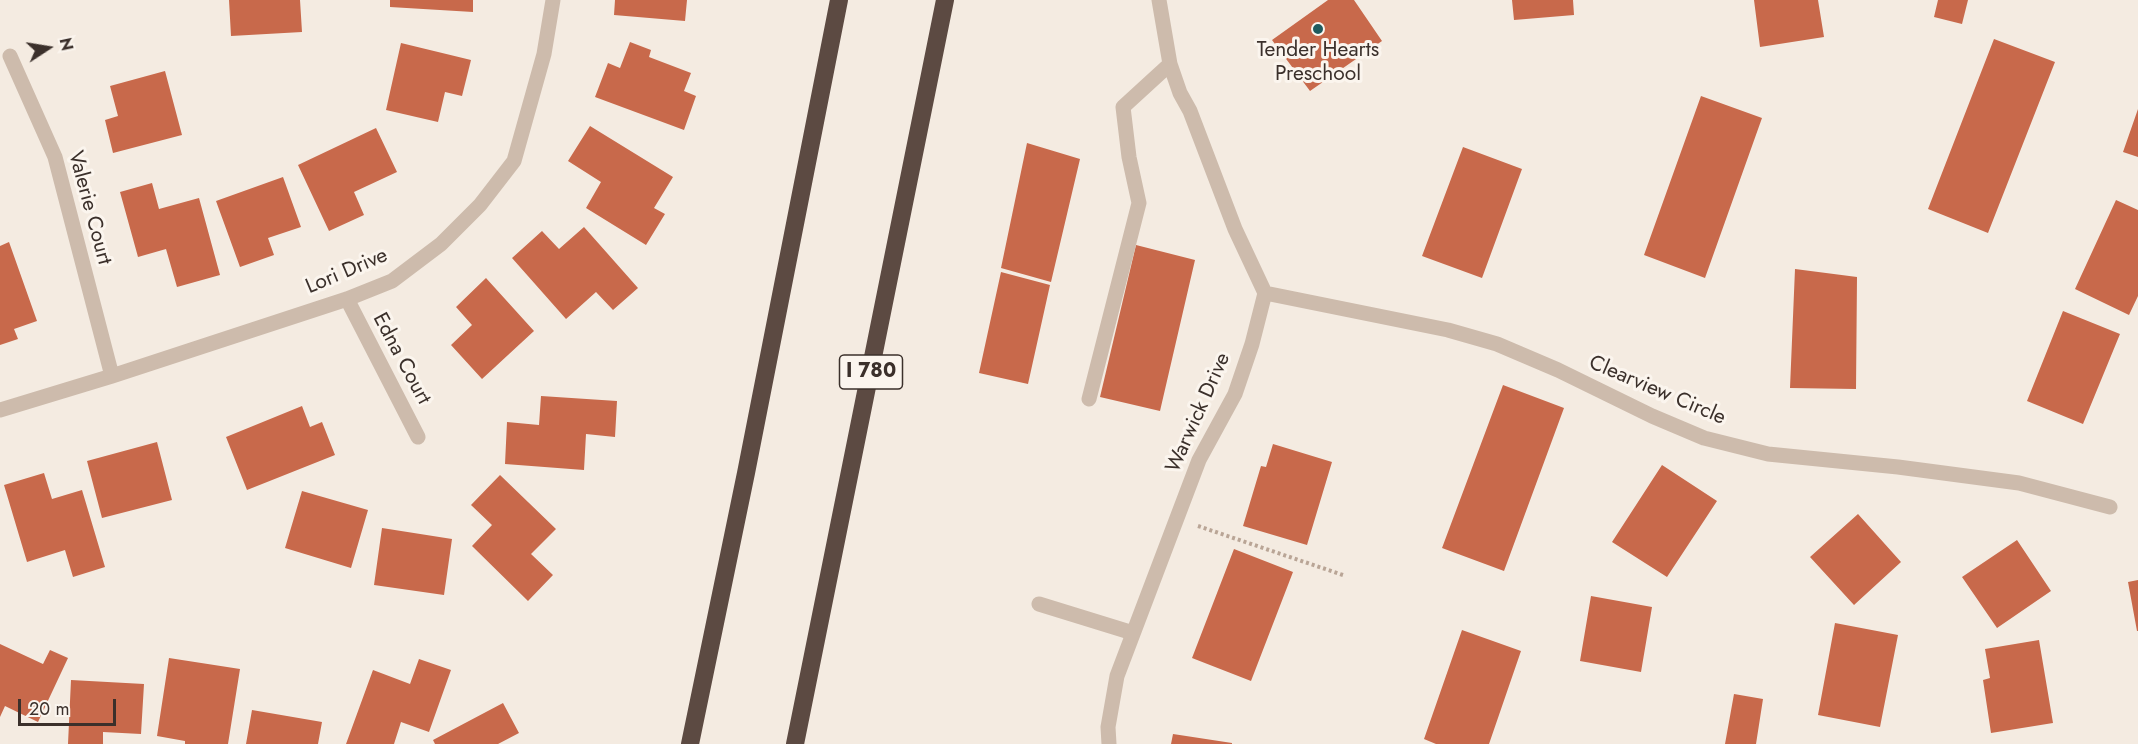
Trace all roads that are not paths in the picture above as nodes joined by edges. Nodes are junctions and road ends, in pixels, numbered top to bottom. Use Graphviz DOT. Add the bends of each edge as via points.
graph roads {
  1 [pos="553,0"];
  2 [pos="839,0"];
  3 [pos="945,0"];
  4 [pos="1159,0"];
  5 [pos="10,56"];
  6 [pos="1170,64"];
  7 [pos="1265,293"];
  8 [pos="346,299"];
  9 [pos="112,376"];
  10 [pos="1089,399"];
  11 [pos="0,410"];
  12 [pos="418,437"];
  13 [pos="2110,507"];
  14 [pos="1039,604"];
  15 [pos="1133,633"];
  16 [pos="690,744"];
  17 [pos="795,744"];
  18 [pos="1109,744"];
  1 -- 8 [label="street, Lori Drive" via="544,54 514,161 480,205 441,244 392,281"];
  2 -- 16 [label="highway"];
  3 -- 17 [label="highway, I 780"];
  4 -- 6 [label="street"];
  5 -- 9 [label="street, Valerie Court" via="55,157"];
  6 -- 7 [label="street" via="1235,229"];
  6 -- 10 [label="street" via="1123,107 1138,203"];
  7 -- 13 [label="street, Clearview Circle" via="1448,330 1497,344 1715,441 1768,454 2019,483"];
  7 -- 15 [label="street, Warwick Drive" via="1235,394 1199,460"];
  8 -- 9 [label="street, Lori Drive"];
  8 -- 12 [label="street, Edna Court"];
  9 -- 11 [label="street, Lori Drive"];
  14 -- 15 [label="street"];
  15 -- 18 [label="street, Warwick Drive" via="1117,676"];
}
